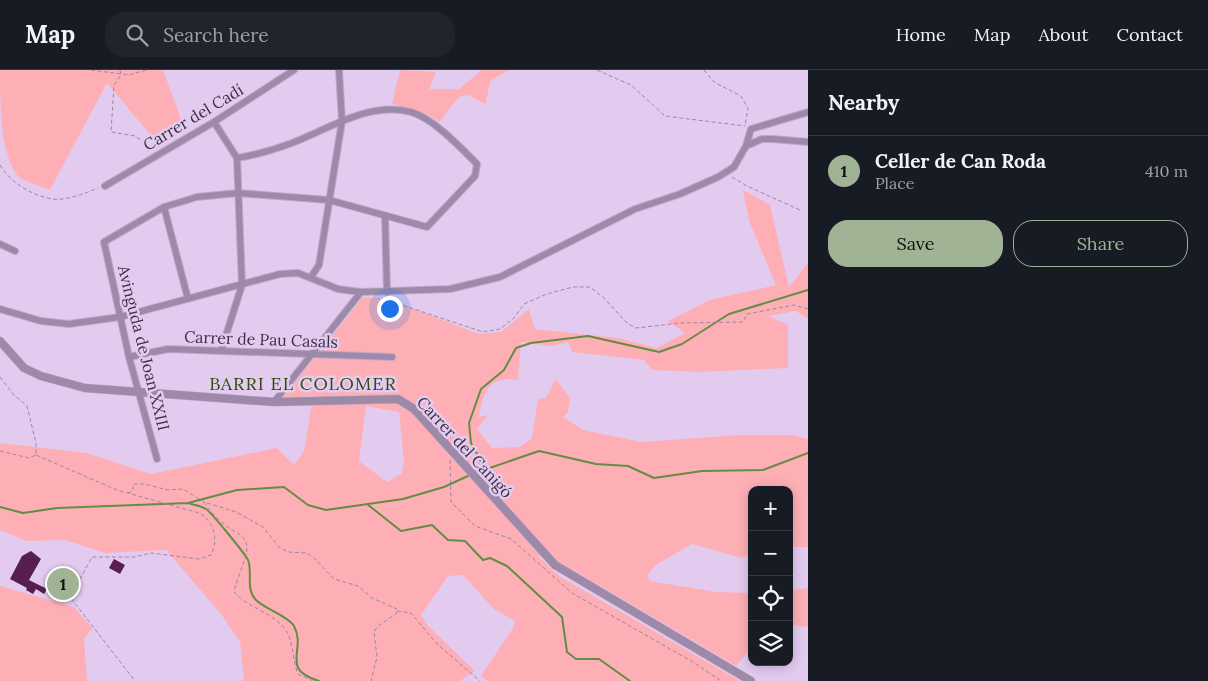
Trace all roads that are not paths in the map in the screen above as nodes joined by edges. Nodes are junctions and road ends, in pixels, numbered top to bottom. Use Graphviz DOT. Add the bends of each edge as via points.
graph roads {
  1 [pos="294,70"];
  2 [pos="339,70"];
  3 [pos="808,112"];
  4 [pos="342,121"];
  5 [pos="214,122"];
  6 [pos="808,142"];
  7 [pos="746,146"];
  8 [pos="236,158"];
  9 [pos="105,186"];
  10 [pos="238,193"];
  11 [pos="329,200"];
  12 [pos="164,207"];
  13 [pos="385,216"];
  14 [pos="0,244"];
  15 [pos="15,251"];
  16 [pos="311,277"];
  17 [pos="242,285"];
  18 [pos="361,292"];
  19 [pos="387,292"];
  20 [pos="188,299"];
  21 [pos="0,311"];
  22 [pos="120,317"];
  23 [pos="0,341"];
  24 [pos="221,351"];
  25 [pos="312,354"];
  26 [pos="130,357"];
  27 [pos="392,357"];
  28 [pos="139,392"];
  29 [pos="274,402"];
  30 [pos="157,459"];
  31 [pos="750,681"];
  1 -- 5 [label="street, Carrer del Cadí"];
  2 -- 4 [label="street"];
  3 -- 7 [label="street" via="748,128"];
  4 -- 8 [label="street" via="261,154"];
  4 -- 11 [label="street"];
  4 -- 13 [label="street" via="370,111 412,112 450,139 477,164 475,176 427,227"];
  5 -- 8 [label="street"];
  5 -- 9 [label="street, Carrer del Cadí"];
  6 -- 7 [label="street" via="774,139"];
  7 -- 19 [label="street" via="734,166 725,172 680,194 634,209 500,277 450,289"];
  8 -- 10 [label="street"];
  10 -- 11 [label="street"];
  10 -- 12 [label="street" via="197,197"];
  10 -- 17 [label="street"];
  11 -- 13 [label="street"];
  11 -- 16 [label="street" via="319,265"];
  12 -- 20 [label="street"];
  12 -- 22 [label="street, Avinguda de Joan XXIII" via="104,242"];
  13 -- 19 [label="street"];
  14 -- 15 [label="street"];
  16 -- 17 [label="street" via="298,273 280,274"];
  16 -- 18 [label="street" via="338,289"];
  17 -- 20 [label="street"];
  17 -- 24 [label="street"];
  18 -- 19 [label="street"];
  18 -- 25 [label="street"];
  20 -- 22 [label="street"];
  21 -- 22 [label="street" via="69,324"];
  22 -- 26 [label="street, Avinguda de Joan XXIII"];
  23 -- 28 [label="street, Carrer del Canigó" via="24,368 41,376 85,388"];
  24 -- 25 [label="street, Carrer de Pau Casals"];
  24 -- 26 [label="street, Carrer de Pau Casals" via="168,349"];
  25 -- 27 [label="street, Carrer de Pau Casals"];
  25 -- 29 [label="street"];
  26 -- 28 [label="street, Avinguda de Joan XXIII"];
  28 -- 29 [label="street, Carrer del Canigó"];
  28 -- 30 [label="street, Avinguda de Joan XXIII"];
  29 -- 31 [label="street, Carrer del Canigó" via="398,399 414,410 555,565"];
}
